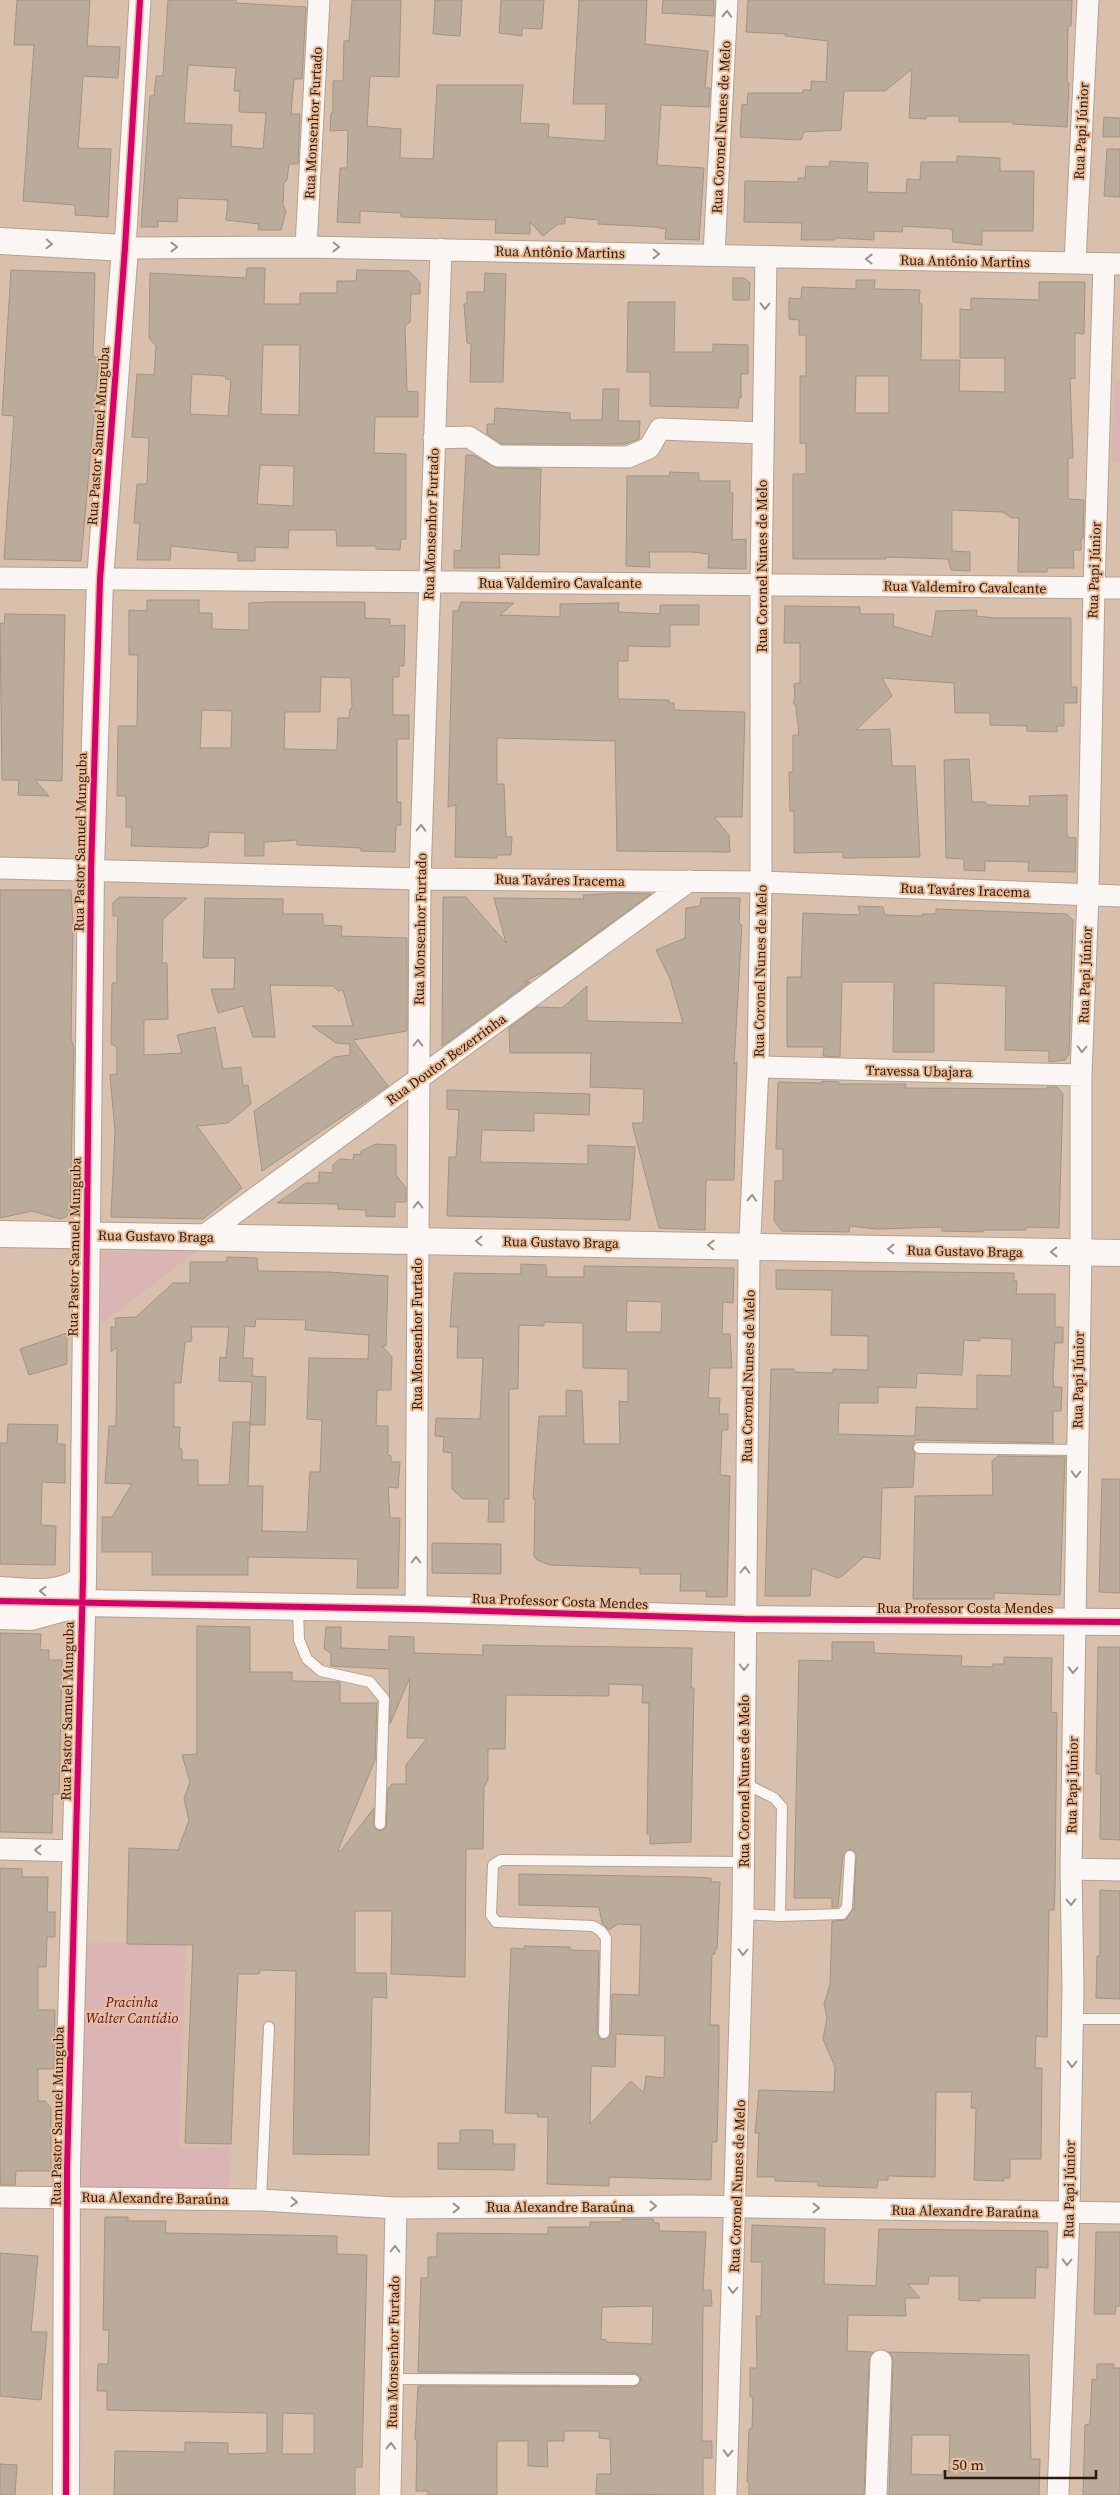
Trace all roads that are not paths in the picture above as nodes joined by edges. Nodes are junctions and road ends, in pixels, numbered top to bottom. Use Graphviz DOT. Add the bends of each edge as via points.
graph roads {
  1 [pos="140,0"];
  2 [pos="319,0"];
  3 [pos="727,0"];
  4 [pos="1088,0"];
  5 [pos="0,241"];
  6 [pos="306,247"];
  7 [pos="125,248"];
  8 [pos="441,249"];
  9 [pos="714,255"];
  10 [pos="766,257"];
  11 [pos="1075,262"];
  12 [pos="1112,264"];
  13 [pos="763,433"];
  14 [pos="434,438"];
  15 [pos="0,578"];
  16 [pos="100,580"];
  17 [pos="429,582"];
  18 [pos="761,584"];
  19 [pos="1094,588"];
  20 [pos="1120,588"];
  21 [pos="0,868"];
  22 [pos="91,871"];
  23 [pos="420,879"];
  24 [pos="689,881"];
  25 [pos="761,882"];
  26 [pos="1088,896"];
  27 [pos="1120,896"];
  28 [pos="758,1067"];
  29 [pos="1081,1075"];
  30 [pos="418,1080"];
  31 [pos="0,1234"];
  32 [pos="87,1234"];
  33 [pos="202,1237"];
  34 [pos="418,1240"];
  35 [pos="750,1246"];
  36 [pos="1081,1252"];
  37 [pos="1120,1253"];
  38 [pos="919,1448"];
  39 [pos="1077,1450"];
  40 [pos="0,1590"];
  41 [pos="82,1591"];
  42 [pos="298,1606"];
  43 [pos="416,1609"];
  44 [pos="0,1616"];
  45 [pos="744,1619"];
  46 [pos="1074,1621"];
  47 [pos="1120,1622"];
  48 [pos="744,1783"];
  49 [pos="380,1824"];
  50 [pos="0,1850"];
  51 [pos="76,1851"];
  52 [pos="850,1856"];
  53 [pos="744,1862"];
  54 [pos="1071,1869"];
  55 [pos="1120,1870"];
  56 [pos="744,1914"];
  57 [pos="780,1916"];
  58 [pos="1073,2018"];
  59 [pos="1120,2019"];
  60 [pos="269,2027"];
  61 [pos="604,2033"];
  62 [pos="0,2197"];
  63 [pos="68,2197"];
  64 [pos="261,2200"];
  65 [pos="736,2206"];
  66 [pos="396,2208"];
  67 [pos="1069,2213"];
  68 [pos="1120,2213"];
  69 [pos="881,2361"];
  70 [pos="392,2379"];
  71 [pos="634,2380"];
  72 [pos="66,2495"];
  73 [pos="390,2495"];
  74 [pos="726,2495"];
  75 [pos="876,2495"];
  76 [pos="1058,2495"];
  1 -- 7 [label="street, Rua Pastor Samuel Munguba"];
  2 -- 6 [label="street, Rua Monsenhor Furtado"];
  9 -- 3 [label="street, Rua Coronel Nunes de Melo, one-way"];
  4 -- 11 [label="street, Rua Papi Júnior"];
  5 -- 7 [label="street, Rua Antônio Martins, one-way"];
  7 -- 6 [label="street, Rua Antônio Martins, one-way"];
  6 -- 8 [label="street, Rua Antônio Martins, one-way"];
  7 -- 16 [label="street, Rua Pastor Samuel Munguba"];
  8 -- 9 [label="street, Rua Antônio Martins, one-way"];
  8 -- 14 [label="street, Rua Monsenhor Furtado"];
  9 -- 10 [label="street, Rua Antônio Martins"];
  11 -- 10 [label="street, Rua Antônio Martins, one-way"];
  10 -- 13 [label="street, Rua Coronel Nunes de Melo, one-way"];
  11 -- 12 [label="street, Rua Antônio Martins"];
  12 -- 19 [label="street, Rua Papi Júnior"];
  13 -- 14 [label="street" via="660,430 651,446 628,457 498,456 469,437"];
  13 -- 18 [label="street, Rua Coronel Nunes de Melo"];
  14 -- 17 [label="street, Rua Monsenhor Furtado"];
  15 -- 16 [label="street, Rua Valdemiro Cavalcante"];
  16 -- 17 [label="street, Rua Valdemiro Cavalcante"];
  16 -- 22 [label="street, Rua Pastor Samuel Munguba"];
  17 -- 18 [label="street, Rua Valdemiro Cavalcante"];
  23 -- 17 [label="street, Rua Monsenhor Furtado, one-way"];
  18 -- 19 [label="street, Rua Valdemiro Cavalcante"];
  18 -- 25 [label="street, Rua Coronel Nunes de Melo"];
  19 -- 20 [label="street, Rua Valdemiro Cavalcante"];
  19 -- 26 [label="street, Rua Papi Júnior"];
  21 -- 22 [label="street, Rua Taváres Iracema"];
  22 -- 23 [label="street, Rua Taváres Iracema"];
  22 -- 32 [label="street, Rua Pastor Samuel Munguba"];
  23 -- 24 [label="street, Rua Taváres Iracema"];
  30 -- 23 [label="street, Rua Monsenhor Furtado, one-way"];
  24 -- 25 [label="street, Rua Taváres Iracema"];
  24 -- 30 [label="street, Rua Doutor Bezerrinha"];
  25 -- 26 [label="street, Rua Taváres Iracema"];
  25 -- 28 [label="street, Rua Coronel Nunes de Melo"];
  26 -- 27 [label="street, Rua Taváres Iracema"];
  26 -- 29 [label="street, Rua Papi Júnior, one-way"];
  28 -- 29 [label="street, Travessa Ubajara"];
  35 -- 28 [label="street, Rua Coronel Nunes de Melo, one-way"];
  29 -- 36 [label="street, Rua Papi Júnior"];
  30 -- 33 [label="street, Rua Doutor Bezerrinha"];
  34 -- 30 [label="street, Rua Monsenhor Furtado, one-way"];
  31 -- 32 [label="street, Rua Gustavo Braga"];
  32 -- 33 [label="street, Rua Gustavo Braga"];
  32 -- 41 [label="street, Rua Pastor Samuel Munguba"];
  33 -- 34 [label="street, Rua Gustavo Braga"];
  35 -- 34 [label="street, Rua Gustavo Braga, one-way"];
  43 -- 34 [label="street, Rua Monsenhor Furtado, one-way"];
  36 -- 35 [label="street, Rua Gustavo Braga, one-way"];
  45 -- 35 [label="street, Rua Coronel Nunes de Melo, one-way"];
  36 -- 37 [label="street, Rua Gustavo Braga"];
  36 -- 39 [label="street, Rua Papi Júnior"];
  38 -- 39 [label="lane"];
  39 -- 46 [label="street, Rua Papi Júnior, one-way"];
  41 -- 40 [label="street, one-way" via="72,1588 58,1592"];
  41 -- 42 [label="street, Rua Professor Costa Mendes"];
  41 -- 44 [label="street, Rua Professor Costa Mendes" via="31,1616"];
  41 -- 51 [label="street, Rua Pastor Samuel Munguba"];
  42 -- 43 [label="street, Rua Professor Costa Mendes"];
  42 -- 49 [label="lane" via="299,1640 307,1658 322,1671 370,1682 384,1699"];
  43 -- 45 [label="street, Rua Professor Costa Mendes"];
  45 -- 46 [label="street, Rua Professor Costa Mendes"];
  45 -- 48 [label="street, Rua Coronel Nunes de Melo, one-way"];
  46 -- 47 [label="street, Rua Professor Costa Mendes"];
  46 -- 54 [label="street, Rua Papi Júnior, one-way"];
  48 -- 53 [label="street, Rua Coronel Nunes de Melo"];
  48 -- 57 [label="lane" via="774,1798 782,1807"];
  51 -- 50 [label="street, one-way"];
  51 -- 63 [label="street, Rua Pastor Samuel Munguba"];
  52 -- 57 [label="lane" via="847,1907 842,1914"];
  53 -- 56 [label="street, Rua Coronel Nunes de Melo"];
  53 -- 61 [label="lane" via="501,1860 493,1865 491,1915 496,1922 593,1926 604,1934"];
  54 -- 55 [label="street"];
  54 -- 58 [label="street, Rua Papi Júnior, one-way"];
  56 -- 57 [label="lane"];
  56 -- 65 [label="street, Rua Coronel Nunes de Melo, one-way"];
  58 -- 59 [label="lane"];
  58 -- 67 [label="street, Rua Papi Júnior, one-way"];
  60 -- 64 [label="lane"];
  62 -- 63 [label="street, Rua Alexandre Baraúna"];
  63 -- 64 [label="street, Rua Alexandre Baraúna"];
  63 -- 72 [label="street, Rua Pastor Samuel Munguba"];
  64 -- 66 [label="street, Rua Alexandre Baraúna, one-way"];
  66 -- 65 [label="street, Rua Alexandre Baraúna, one-way"];
  65 -- 67 [label="street, Rua Alexandre Baraúna, one-way"];
  65 -- 74 [label="street, Rua Coronel Nunes de Melo, one-way"];
  70 -- 66 [label="street, Rua Monsenhor Furtado, one-way"];
  67 -- 68 [label="street, Rua Alexandre Baraúna"];
  67 -- 76 [label="street, Rua Papi Júnior, one-way"];
  69 -- 75 [label="street"];
  70 -- 71 [label="lane"];
  73 -- 70 [label="street, Rua Monsenhor Furtado, one-way"];
}
